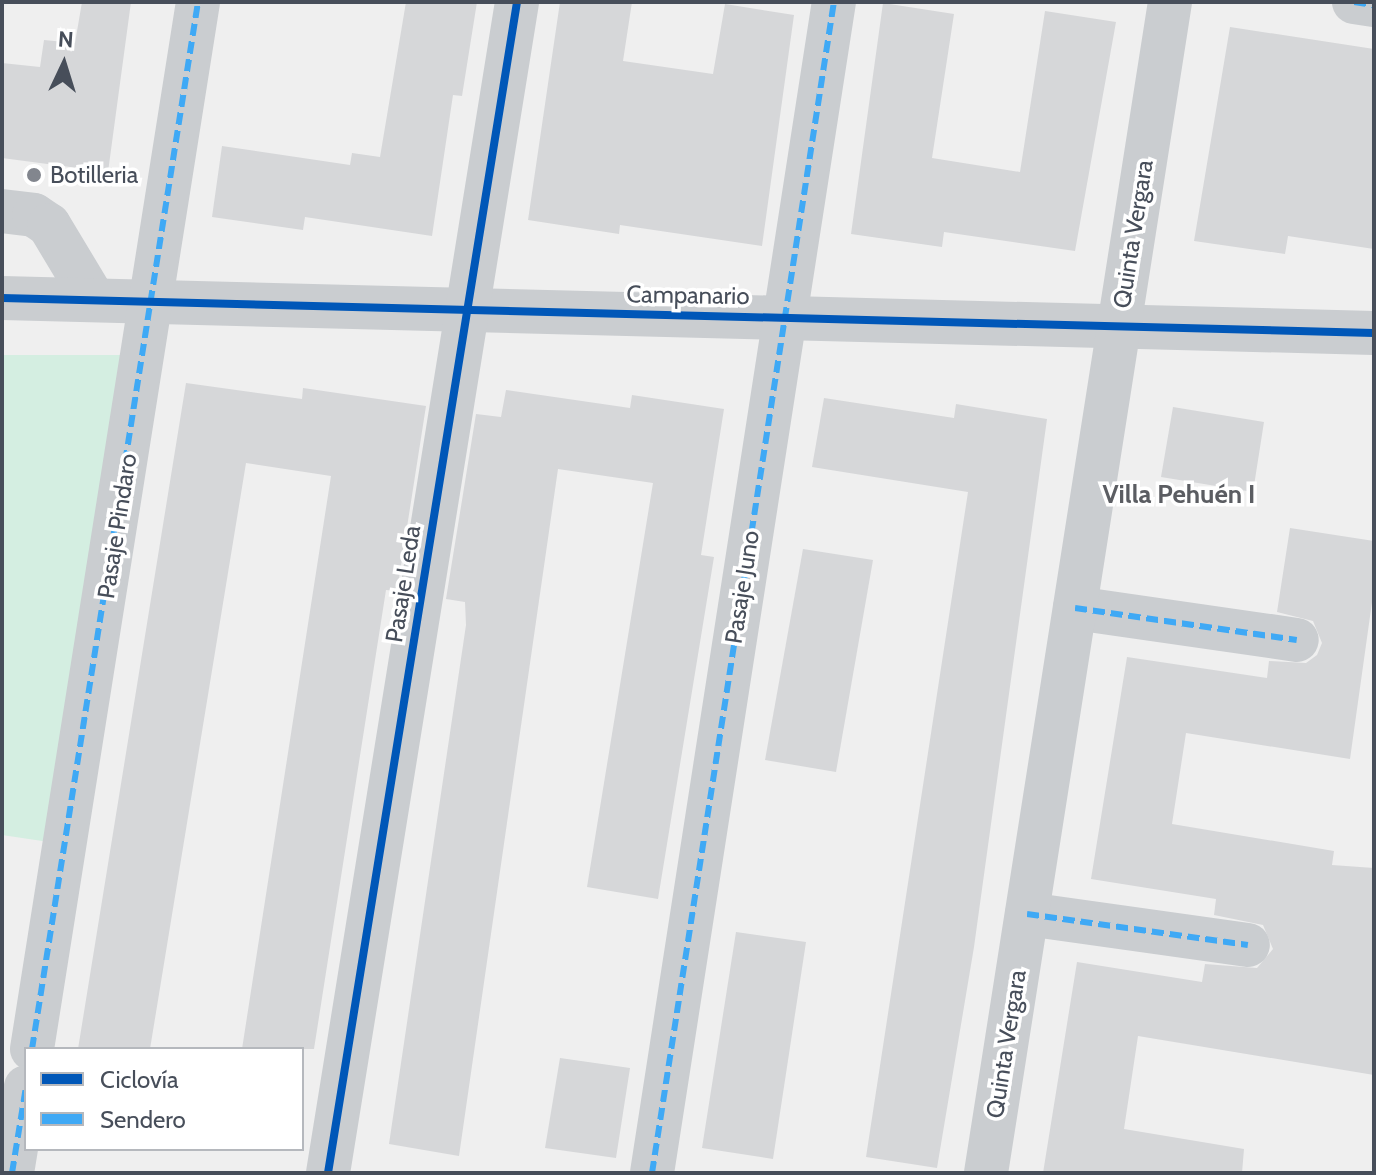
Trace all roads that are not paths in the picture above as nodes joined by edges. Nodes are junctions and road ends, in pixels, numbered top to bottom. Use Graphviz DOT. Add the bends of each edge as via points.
graph roads {
  1 [pos="198,2"];
  2 [pos="517,2"];
  3 [pos="834,2"];
  4 [pos="1170,2"];
  5 [pos="1354,2"];
  6 [pos="1374,5"];
  7 [pos="2,211"];
  8 [pos="2,298"];
  9 [pos="94,300"];
  10 [pos="153,303"];
  11 [pos="468,310"];
  12 [pos="784,318"];
  13 [pos="1119,327"];
  14 [pos="1374,333"];
  15 [pos="1075,608"];
  16 [pos="1297,640"];
  17 [pos="1027,914"];
  18 [pos="1248,945"];
  19 [pos="32,1047"];
  20 [pos="24,1099"];
  21 [pos="12,1173"];
  22 [pos="328,1173"];
  23 [pos="652,1173"];
  24 [pos="986,1173"];
  1 -- 10 [label="street, Pasaje Pindaro"];
  2 -- 11 [label="street, Pasaje Leda"];
  3 -- 12 [label="street, Pasaje Juno"];
  4 -- 13 [label="street, Quinta Vergara"];
  5 -- 6 [label="street"];
  7 -- 9 [label="street" via="34,215 49,225"];
  8 -- 9 [label="street, Campanario"];
  9 -- 10 [label="street, Campanario"];
  10 -- 11 [label="street, Campanario"];
  10 -- 19 [label="street, Pasaje Pindaro"];
  11 -- 12 [label="street, Campanario"];
  11 -- 22 [label="street, Pasaje Leda"];
  12 -- 13 [label="street, Campanario"];
  12 -- 23 [label="street, Pasaje Juno"];
  13 -- 14 [label="street, Campanario"];
  13 -- 15 [label="street, Quinta Vergara"];
  15 -- 16 [label="street"];
  15 -- 17 [label="street, Quinta Vergara"];
  17 -- 18 [label="street"];
  17 -- 24 [label="street, Quinta Vergara"];
  20 -- 21 [label="street"];
}
